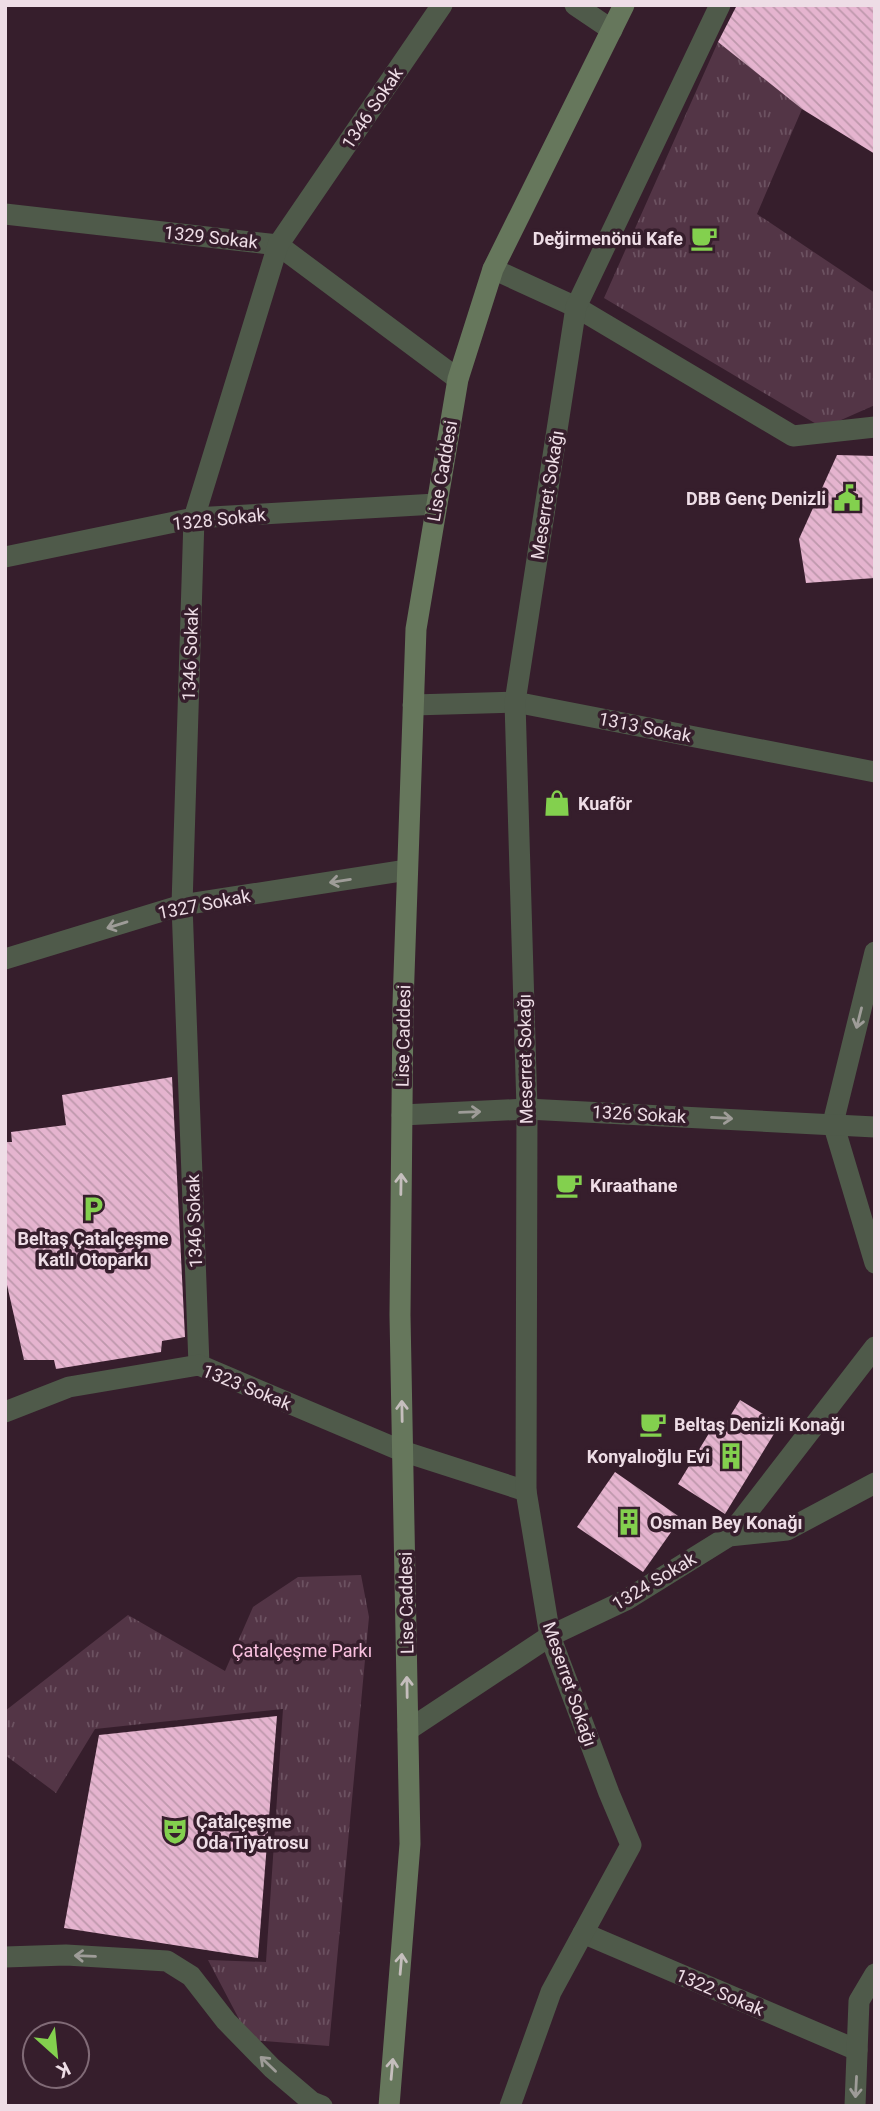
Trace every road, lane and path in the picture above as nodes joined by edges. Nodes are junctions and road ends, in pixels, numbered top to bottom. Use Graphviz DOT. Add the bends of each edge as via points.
graph roads {
  1 [pos="442,5"];
  2 [pos="575,5"];
  3 [pos="624,5"];
  4 [pos="720,5"];
  5 [pos="612,30"];
  6 [pos="5,214"];
  7 [pos="278,245"];
  8 [pos="493,269"];
  9 [pos="576,307"];
  10 [pos="458,379"];
  11 [pos="875,427"];
  12 [pos="436,504"];
  13 [pos="194,518"];
  14 [pos="5,557"];
  15 [pos="515,702"];
  16 [pos="413,705"];
  17 [pos="875,772"];
  18 [pos="407,870"];
  19 [pos="182,905"];
  20 [pos="875,952"];
  21 [pos="5,959"];
  22 [pos="527,1109"];
  23 [pos="402,1115"];
  24 [pos="833,1124"];
  25 [pos="875,1127"];
  26 [pos="875,1263"];
  27 [pos="875,1347"];
  28 [pos="200,1365"];
  29 [pos="5,1412"];
  30 [pos="402,1451"];
  31 [pos="875,1483"];
  32 [pos="526,1491"];
  33 [pos="729,1536"];
  34 [pos="550,1636"];
  35 [pos="408,1730"];
  36 [pos="583,1933"];
  37 [pos="5,1956"];
  38 [pos="875,1974"];
  39 [pos="857,2050"];
  40 [pos="322,2106"];
  41 [pos="389,2106"];
  42 [pos="510,2106"];
  43 [pos="855,2106"];
  1 -- 7 [label="street, 1346 Sokak"];
  2 -- 5 [label="street"];
  3 -- 5 [label="main road, Lise Caddesi"];
  4 -- 9 [label="street, Meserret Sokağı"];
  5 -- 8 [label="main road, Lise Caddesi"];
  6 -- 7 [label="street, 1329 Sokak"];
  7 -- 10 [label="street, 1329 Sokak"];
  7 -- 13 [label="street, 1346 Sokak"];
  8 -- 9 [label="street"];
  8 -- 10 [label="main road, Lise Caddesi"];
  9 -- 11 [label="street" via="793,436"];
  9 -- 15 [label="street, Meserret Sokağı"];
  10 -- 12 [label="main road, Lise Caddesi"];
  12 -- 13 [label="street, 1328 Sokak"];
  12 -- 16 [label="main road, Lise Caddesi" via="416,629"];
  13 -- 14 [label="street, 1328 Sokak"];
  13 -- 19 [label="street, 1346 Sokak"];
  15 -- 16 [label="street, 1313 Sokak"];
  15 -- 17 [label="street, 1313 Sokak"];
  15 -- 22 [label="street, Meserret Sokağı"];
  16 -- 18 [label="main road, Lise Caddesi"];
  18 -- 19 [label="street, 1327 Sokak, one-way"];
  18 -- 23 [label="main road, Lise Caddesi"];
  19 -- 21 [label="street, 1327 Sokak, one-way"];
  19 -- 28 [label="street, 1346 Sokak"];
  20 -- 24 [label="street, one-way"];
  23 -- 22 [label="street, 1326 Sokak, one-way"];
  22 -- 24 [label="street, 1326 Sokak, one-way"];
  22 -- 32 [label="street, Meserret Sokağı"];
  30 -- 23 [label="main road, Lise Caddesi, one-way"];
  24 -- 25 [label="street, 1326 Sokak"];
  24 -- 26 [label="street"];
  27 -- 33 [label="street"];
  28 -- 29 [label="street, 1323 Sokak" via="69,1387"];
  28 -- 30 [label="street, 1323 Sokak"];
  30 -- 32 [label="street, 1323 Sokak"];
  35 -- 30 [label="main road, Lise Caddesi, one-way"];
  31 -- 33 [label="street, 1324 Sokak" via="786,1530"];
  32 -- 34 [label="street, Meserret Sokağı"];
  33 -- 34 [label="street, 1324 Sokak" via="626,1600"];
  34 -- 35 [label="street, 1324 Sokak"];
  34 -- 36 [label="street, Meserret Sokağı" via="631,1845"];
  41 -- 35 [label="main road, Lise Caddesi, one-way" via="410,1844"];
  36 -- 39 [label="street, 1322 Sokak"];
  36 -- 42 [label="street, Meserret Sokağı" via="551,1992"];
  40 -- 37 [label="street, one-way" via="272,2068 191,1976 167,1961"];
  38 -- 39 [label="street" via="859,2000"];
  39 -- 43 [label="street, one-way"];
}
